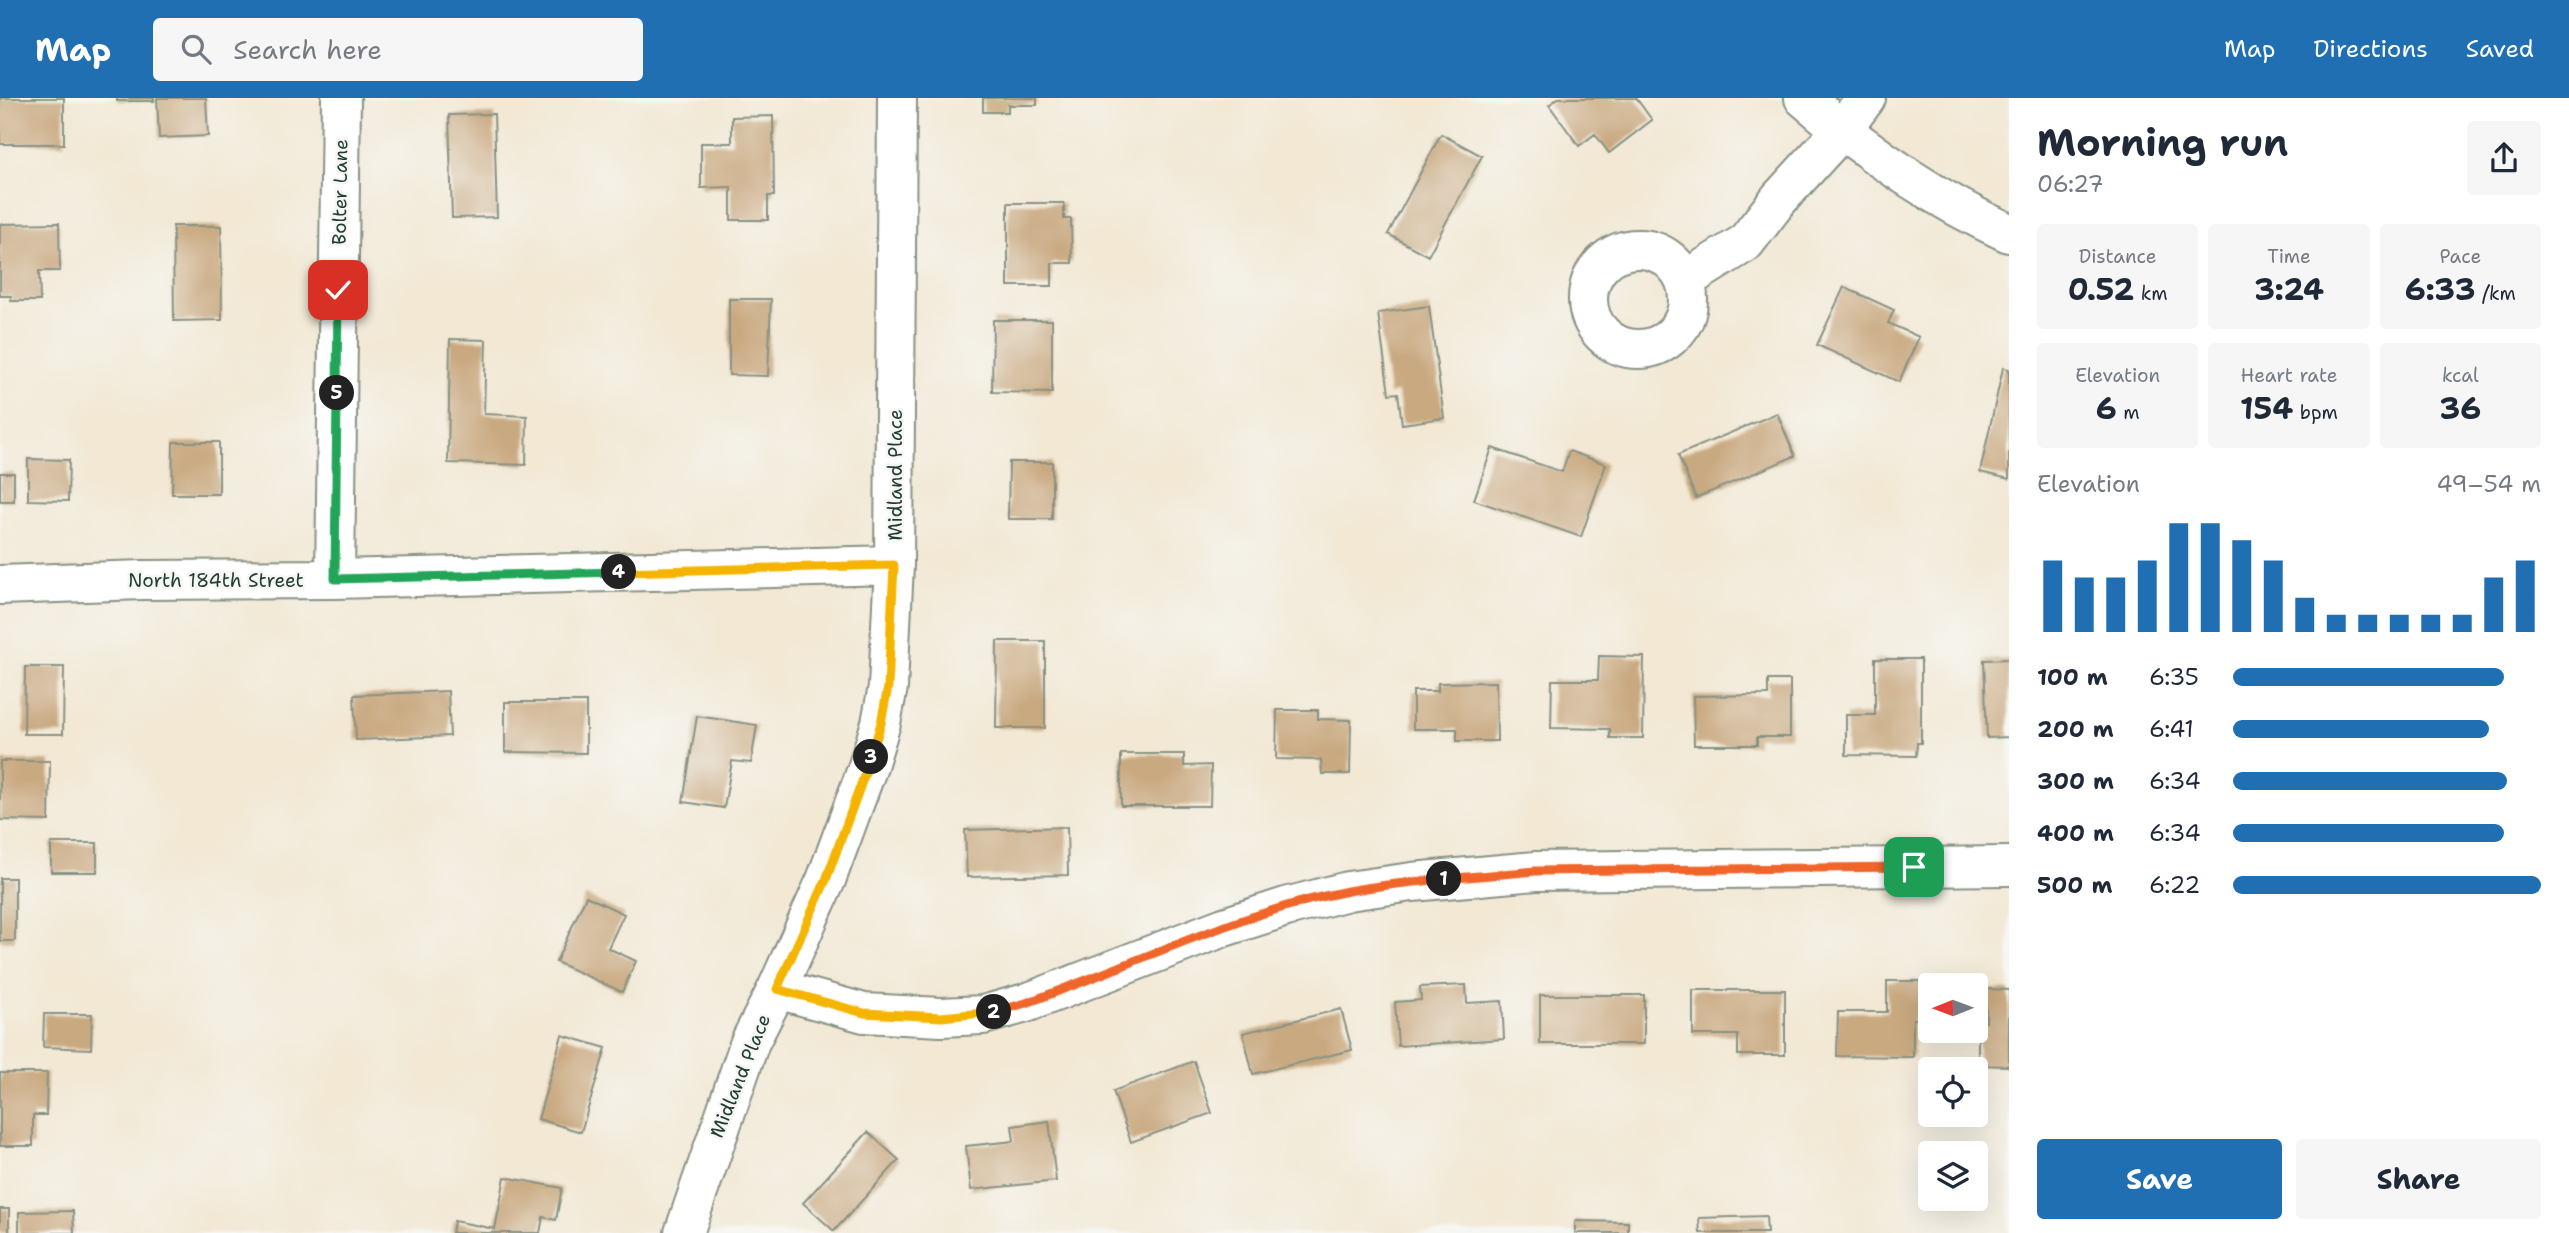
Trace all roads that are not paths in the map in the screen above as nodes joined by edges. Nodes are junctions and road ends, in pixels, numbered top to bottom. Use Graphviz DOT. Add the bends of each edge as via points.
graph roads {
  1 [pos="341,98"];
  2 [pos="897,98"];
  3 [pos="1804,98"];
  4 [pos="1866,98"];
  5 [pos="1842,131"];
  6 [pos="2009,233"];
  7 [pos="1685,280"];
  8 [pos="894,565"];
  9 [pos="335,579"];
  10 [pos="0,585"];
  11 [pos="2009,866"];
  12 [pos="777,989"];
  13 [pos="684,1233"];
  1 -- 9 [label="street, Bolter Lane"];
  2 -- 8 [label="street, Midland Place"];
  3 -- 5 [label="street"];
  4 -- 5 [label="street"];
  5 -- 6 [label="street" via="1930,193"];
  5 -- 7 [label="street" via="1745,243"];
  8 -- 9 [label="street, North 184th Street"];
  8 -- 12 [label="street, Midland Place" via="888,687 881,723 826,880"];
  9 -- 10 [label="street, North 184th Street"];
  11 -- 12 [label="street" via="1536,871 1374,887 1224,927 1096,978 983,1014 864,1013"];
  12 -- 13 [label="street, Midland Place" via="750,1042"];
}
